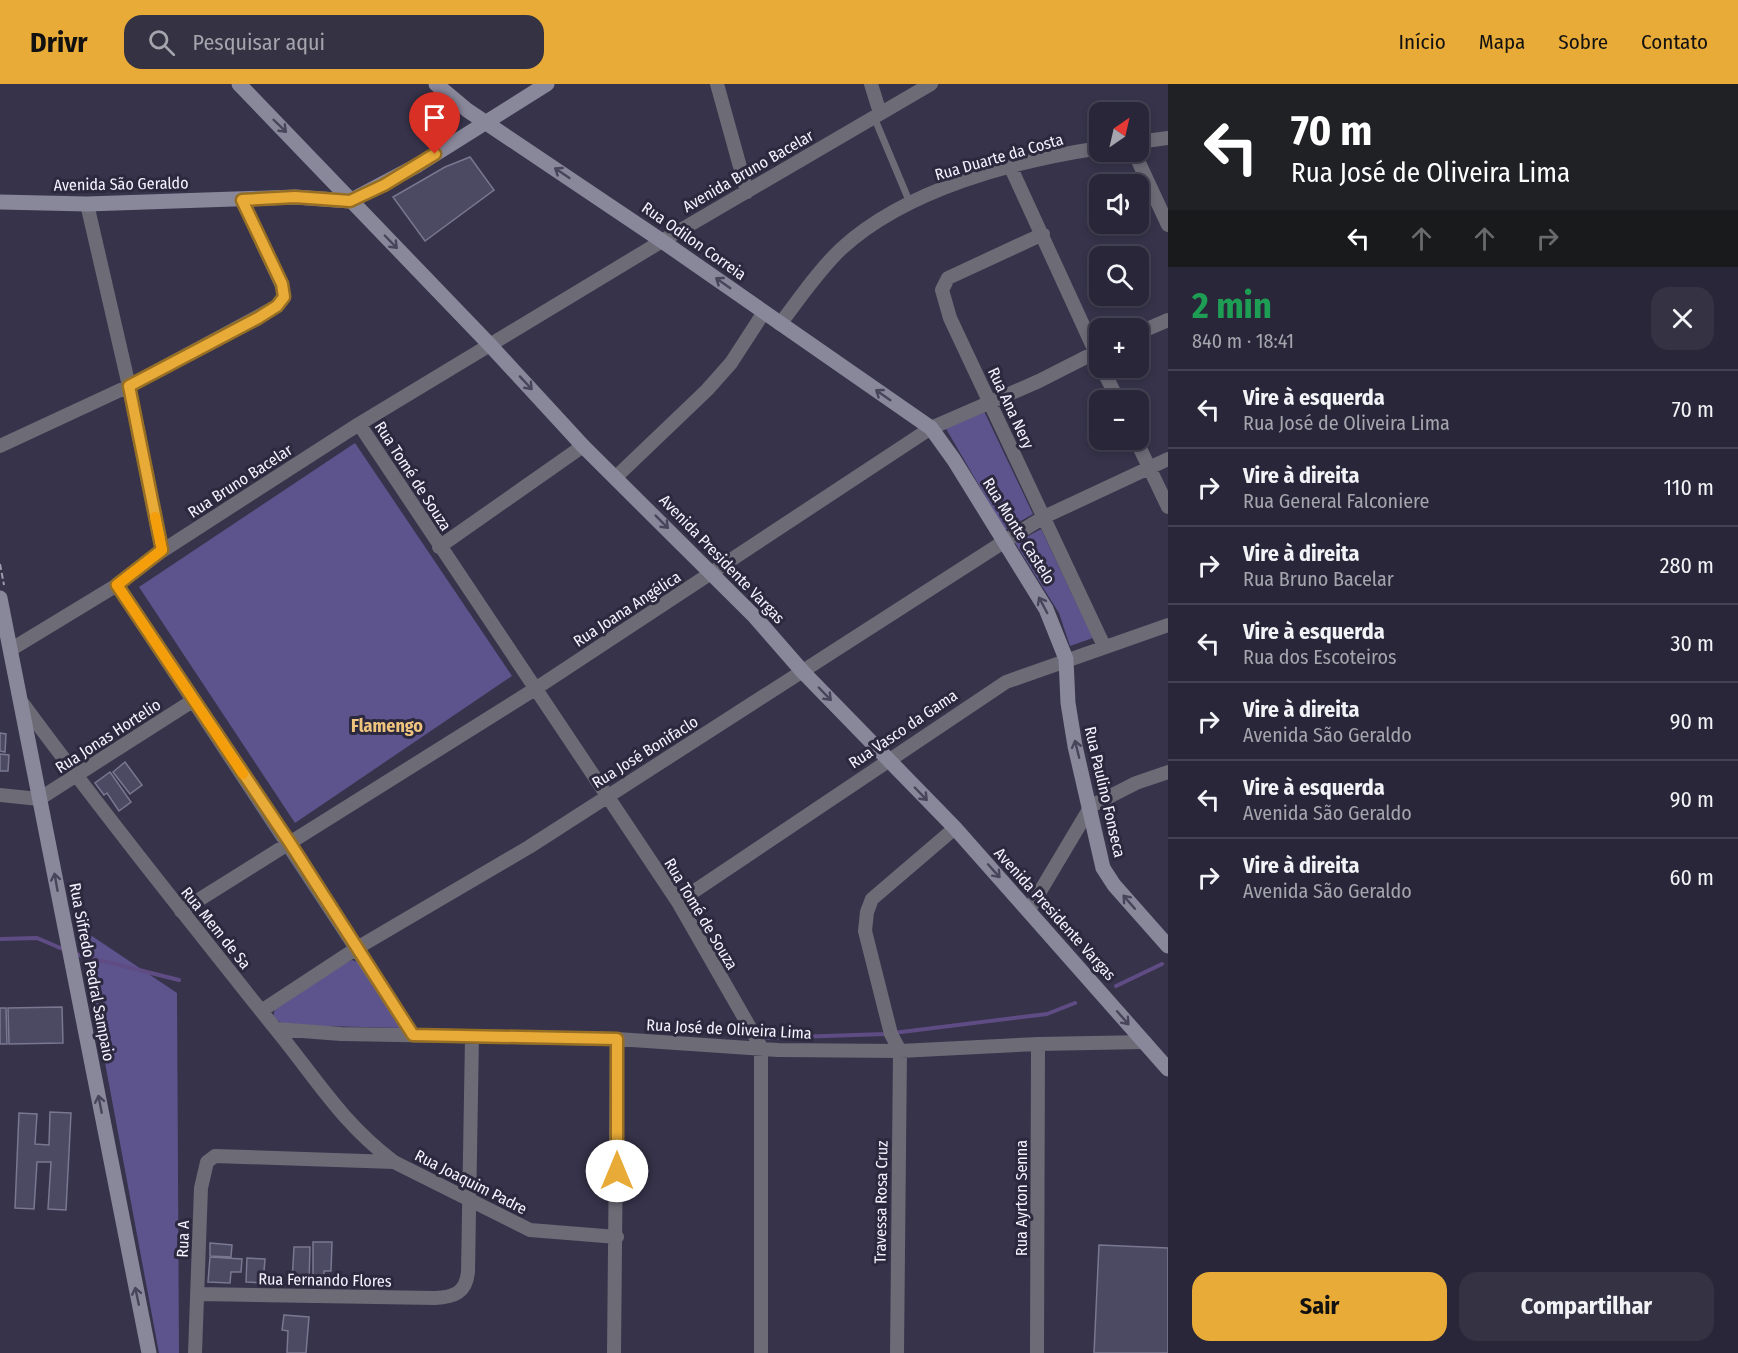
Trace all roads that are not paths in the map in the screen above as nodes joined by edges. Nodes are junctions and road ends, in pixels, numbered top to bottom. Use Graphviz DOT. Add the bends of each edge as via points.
graph roads {
  1 [pos="239,84"];
  2 [pos="436,84"];
  3 [pos="547,84"];
  4 [pos="717,84"];
  5 [pos="871,84"];
  6 [pos="932,84"];
  7 [pos="877,115"];
  8 [pos="484,122"];
  9 [pos="1168,138"];
  10 [pos="1149,141"];
  11 [pos="1089,150"];
  12 [pos="1139,162"];
  13 [pos="1011,168"];
  14 [pos="747,192"];
  15 [pos="242,200"];
  16 [pos="350,201"];
  17 [pos="0,202"];
  18 [pos="910,203"];
  19 [pos="87,204"];
  20 [pos="1168,225"];
  21 [pos="1043,234"];
  22 [pos="662,241"];
  23 [pos="764,312"];
  24 [pos="1168,320"];
  25 [pos="780,324"];
  26 [pos="1149,328"];
  27 [pos="1089,335"];
  28 [pos="490,345"];
  29 [pos="1089,359"];
  30 [pos="129,386"];
  31 [pos="988,401"];
  32 [pos="359,424"];
  33 [pos="931,428"];
  34 [pos="0,446"];
  35 [pos="583,446"];
  36 [pos="1141,450"];
  37 [pos="1168,459"];
  38 [pos="1150,468"];
  39 [pos="616,477"];
  40 [pos="1168,507"];
  41 [pos="1044,517"];
  42 [pos="1005,541"];
  43 [pos="439,547"];
  44 [pos="162,550"];
  45 [pos="712,573"];
  46 [pos="117,585"];
  47 [pos="0,598"];
  48 [pos="1168,625"];
  49 [pos="1104,646"];
  50 [pos="5,650"];
  51 [pos="1066,659"];
  52 [pos="803,672"];
  53 [pos="534,689"];
  54 [pos="194,700"];
  55 [pos="23,704"];
  56 [pos="888,760"];
  57 [pos="1168,772"];
  58 [pos="76,777"];
  59 [pos="0,795"];
  60 [pos="605,796"];
  61 [pos="39,799"];
  62 [pos="1091,806"];
  63 [pos="954,828"];
  64 [pos="290,843"];
  65 [pos="678,902"];
  66 [pos="1029,910"];
  67 [pos="181,911"];
  68 [pos="1168,946"];
  69 [pos="357,948"];
  70 [pos="261,1011"];
  71 [pos="276,1029"];
  72 [pos="413,1035"];
  73 [pos="472,1036"];
  74 [pos="617,1039"];
  75 [pos="1145,1042"];
  76 [pos="1038,1044"];
  77 [pos="761,1047"];
  78 [pos="900,1051"];
  79 [pos="1168,1069"];
  80 [pos="239,1156"];
  81 [pos="394,1162"];
  82 [pos="470,1200"];
  83 [pos="617,1237"];
  84 [pos="198,1294"];
  85 [pos="149,1353"];
  86 [pos="195,1353"];
  87 [pos="614,1353"];
  88 [pos="761,1353"];
  89 [pos="897,1353"];
  90 [pos="1037,1353"];
  1 -- 16 [label="main road, Avenida Presidente Vargas, one-way"];
  2 -- 8 [label="main road, Rua Odilon Correia"];
  3 -- 8 [label="main road"];
  4 -- 14 [label="street"];
  5 -- 7 [label="street"];
  6 -- 7 [label="street, Avenida Bruno Bacelar"];
  7 -- 14 [label="street, Avenida Bruno Bacelar"];
  7 -- 18 [label="lane"];
  8 -- 16 [label="main road" via="418,165"];
  22 -- 8 [label="main road, Rua Odilon Correia, one-way"];
  9 -- 10 [label="street"];
  11 -- 13 [label="street, Rua Duarte da Costa"];
  12 -- 20 [label="street"];
  13 -- 18 [label="street, Rua Duarte da Costa"];
  13 -- 21 [label="street"];
  14 -- 22 [label="street, Avenida Bruno Bacelar"];
  15 -- 16 [label="main road, Avenida São Geraldo" via="295,197"];
  15 -- 19 [label="main road, Avenida São Geraldo"];
  15 -- 30 [label="street" via="284,288 282,301 258,318"];
  16 -- 28 [label="main road, Avenida Presidente Vargas, one-way"];
  17 -- 19 [label="main road, Avenida São Geraldo"];
  18 -- 25 [label="street, Rua Duarte da Costa" via="842,248"];
  19 -- 30 [label="street"];
  21 -- 27 [label="street"];
  21 -- 31 [label="street, Rua Ana Nery" via="948,278 943,284 950,318"];
  23 -- 22 [label="main road, Rua Odilon Correia, one-way"];
  22 -- 28 [label="street, Avenida Bruno Bacelar"];
  23 -- 25 [label="main road, Rua Odilon Correia"];
  23 -- 39 [label="street" via="731,363 707,390"];
  24 -- 26 [label="street"];
  33 -- 25 [label="main road, Rua Odilon Correia, one-way"];
  28 -- 32 [label="street, Rua Bruno Bacelar"];
  28 -- 35 [label="main road, Avenida Presidente Vargas, one-way"];
  29 -- 31 [label="street, Rua Joana Angélica"];
  30 -- 34 [label="street"];
  30 -- 44 [label="street"];
  31 -- 33 [label="street, Rua Joana Angélica"];
  31 -- 41 [label="street, Rua Ana Nery"];
  32 -- 43 [label="street, Rua Tomé de Souza"];
  32 -- 44 [label="street, Rua Bruno Bacelar"];
  33 -- 42 [label="main road, Rua Monte Castelo"];
  33 -- 45 [label="street, Rua Joana Angélica"];
  35 -- 39 [label="main road, Avenida Presidente Vargas"];
  35 -- 43 [label="street, Rua Tomé de Souza"];
  36 -- 38 [label="street"];
  37 -- 38 [label="street, Rua José Bonifaclo"];
  38 -- 40 [label="street"];
  38 -- 41 [label="street, Rua José Bonifaclo"];
  39 -- 45 [label="main road, Avenida Presidente Vargas, one-way"];
  41 -- 42 [label="street, Rua José Bonifaclo"];
  41 -- 49 [label="street, Rua Ana Nery"];
  51 -- 42 [label="main road, Rua Monte Castelo, one-way" via="1046,609"];
  42 -- 52 [label="street, Rua José Bonifaclo"];
  43 -- 53 [label="street, Rua Tomé de Souza"];
  44 -- 46 [label="street, Rua Bruno Bacelar"];
  45 -- 52 [label="main road, Avenida Presidente Vargas"];
  45 -- 53 [label="street, Rua Joana Angélica"];
  46 -- 50 [label="street, Rua Bruno Bacelar"];
  46 -- 54 [label="street"];
  47 -- 50 [label="main road, Rua Sifredo Pedral Sampaio"];
  48 -- 49 [label="street, Rua Vasco da Gama"];
  49 -- 51 [label="street, Rua Vasco da Gama"];
  50 -- 55 [label="main road, Rua Sifredo Pedral Sampaio"];
  51 -- 56 [label="street, Rua Vasco da Gama" via="1006,682"];
  62 -- 51 [label="main road, Rua Paulino Fonseca, one-way" via="1075,746"];
  52 -- 56 [label="main road, Avenida Presidente Vargas, one-way"];
  52 -- 60 [label="street, Rua José Bonifaclo"];
  53 -- 60 [label="street, Rua Tomé de Souza"];
  53 -- 64 [label="street, Rua Joana Angélica"];
  54 -- 58 [label="street, Rua Jonas Hortelio"];
  54 -- 64 [label="street"];
  55 -- 58 [label="street, Rua Mem de Sa"];
  55 -- 61 [label="main road, Rua Sifredo Pedral Sampaio"];
  56 -- 63 [label="main road, Avenida Presidente Vargas, one-way"];
  56 -- 65 [label="street, Rua Vasco da Gama"];
  57 -- 62 [label="street"];
  58 -- 61 [label="street, Rua Jonas Hortelio"];
  58 -- 67 [label="street, Rua Mem de Sa"];
  59 -- 61 [label="street"];
  60 -- 65 [label="street, Rua Tomé de Souza"];
  60 -- 69 [label="street, Rua José Bonifaclo"];
  85 -- 61 [label="main road, Rua Sifredo Pedral Sampaio, one-way"];
  62 -- 66 [label="street"];
  68 -- 62 [label="main road, Rua Paulino Fonseca, one-way" via="1103,868"];
  63 -- 66 [label="main road, Avenida Presidente Vargas, one-way"];
  63 -- 78 [label="street" via="888,884 867,912 865,931 890,1028"];
  64 -- 67 [label="street, Rua Joana Angélica"];
  64 -- 69 [label="street"];
  65 -- 77 [label="street, Rua Tomé de Souza"];
  66 -- 75 [label="main road, Avenida Presidente Vargas, one-way"];
  67 -- 70 [label="street, Rua Mem de Sa"];
  69 -- 70 [label="street, Rua José Bonifaclo"];
  69 -- 72 [label="street"];
  70 -- 71 [label="street, Rua Mem de Sa"];
  71 -- 72 [label="street, Rua José de Oliveira Lima"];
  71 -- 81 [label="street, Rua Mem de Sa" via="354,1129"];
  72 -- 73 [label="street, Rua José de Oliveira Lima"];
  73 -- 74 [label="street, Rua José de Oliveira Lima"];
  73 -- 82 [label="street"];
  74 -- 77 [label="street, Rua José de Oliveira Lima"];
  74 -- 83 [label="street"];
  75 -- 76 [label="street, Rua José de Oliveira Lima"];
  75 -- 79 [label="main road, Avenida Presidente Vargas"];
  76 -- 78 [label="street, Rua José de Oliveira Lima"];
  76 -- 90 [label="street, Rua Ayrton Senna"];
  77 -- 78 [label="street, Rua José de Oliveira Lima"];
  77 -- 88 [label="street, Rua Tomé de Souza"];
  78 -- 89 [label="street, Travessa Rosa Cruz"];
  80 -- 81 [label="street, Rua Joaquim Padre"];
  80 -- 84 [label="street, Rua A" via="215,1156 203,1170"];
  81 -- 82 [label="street, Rua Joaquim Padre"];
  82 -- 83 [label="street, Rua Joaquim Padre" via="530,1230"];
  82 -- 84 [label="street, Rua Fernando Flores" via="468,1278 464,1288 452,1297"];
  83 -- 87 [label="street"];
  84 -- 86 [label="street, Rua A"];
}
